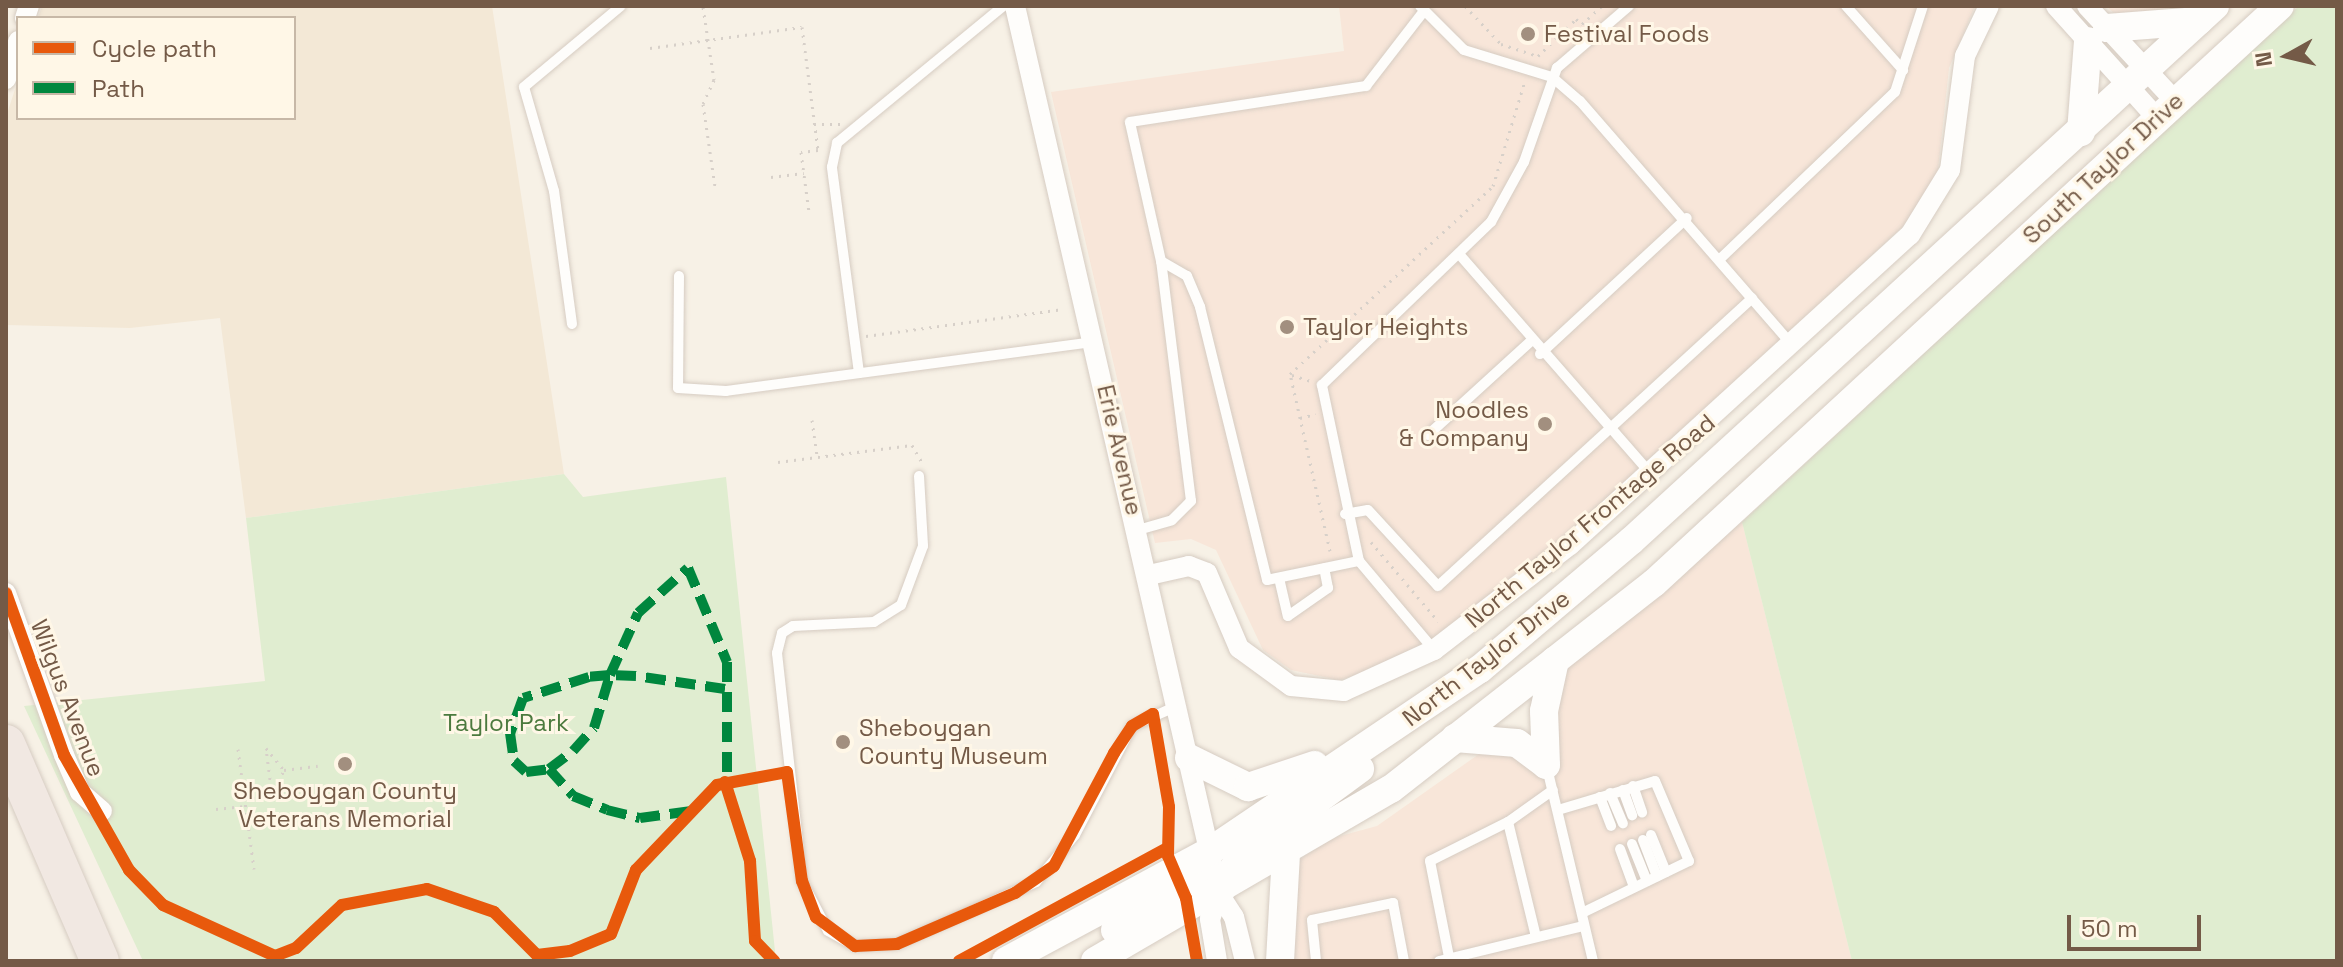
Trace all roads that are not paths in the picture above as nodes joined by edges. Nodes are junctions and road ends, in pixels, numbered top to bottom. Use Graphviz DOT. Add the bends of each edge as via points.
graph roads {
  1 [pos="621,6"];
  2 [pos="1003,6"];
  3 [pos="1015,6"];
  4 [pos="1629,6"];
  5 [pos="1846,6"];
  6 [pos="1923,6"];
  7 [pos="1989,6"];
  8 [pos="2056,6"];
  9 [pos="2087,6"];
  10 [pos="2280,6"];
  11 [pos="1422,8"];
  12 [pos="2207,13"];
  13 [pos="2098,34"];
  14 [pos="16,47"];
  15 [pos="1903,70"];
  16 [pos="1552,77"];
  17 [pos="2138,78"];
  18 [pos="6,79"];
  19 [pos="2166,109"];
  20 [pos="2081,132"];
  21 [pos="1687,218"];
  22 [pos="1459,254"];
  23 [pos="1720,259"];
  24 [pos="1161,261"];
  25 [pos="679,276"];
  26 [pos="1914,284"];
  27 [pos="1752,298"];
  28 [pos="572,324"];
  29 [pos="1926,327"];
  30 [pos="1095,342"];
  31 [pos="1530,342"];
  32 [pos="1791,344"];
  33 [pos="1540,354"];
  34 [pos="859,373"];
  35 [pos="1609,428"];
  36 [pos="1428,435"];
  37 [pos="1651,474"];
  38 [pos="919,476"];
  39 [pos="1345,514"];
  40 [pos="1138,530"];
  41 [pos="1359,561"];
  42 [pos="1329,567"];
  43 [pos="1149,575"];
  44 [pos="1279,578"];
  45 [pos="6,593"];
  46 [pos="1434,650"];
  47 [pos="1555,660"];
  48 [pos="1177,706"];
  49 [pos="1429,707"];
  50 [pos="1455,738"];
  51 [pos="6,744"];
  52 [pos="1189,758"];
  53 [pos="1550,778"];
  54 [pos="1628,788"];
  55 [pos="1605,795"];
  56 [pos="1558,810"];
  57 [pos="102,811"];
  58 [pos="1637,813"];
  59 [pos="1508,822"];
  60 [pos="1623,823"];
  61 [pos="1611,826"];
  62 [pos="1620,849"];
  63 [pos="1210,851"];
  64 [pos="1286,853"];
  65 [pos="1657,877"];
  66 [pos="1634,887"];
  67 [pos="1219,894"];
  68 [pos="1582,913"];
  69 [pos="1584,926"];
  70 [pos="1536,937"];
  71 [pos="1439,959"];
  72 [pos="100,961"];
  73 [pos="1006,961"];
  74 [pos="1083,961"];
  75 [pos="1095,961"];
  76 [pos="1217,961"];
  77 [pos="1245,961"];
  78 [pos="1280,961"];
  79 [pos="1316,961"];
  80 [pos="1404,961"];
  81 [pos="1593,961"];
  1 -- 28 [label="lane" via="524,87 554,191"];
  2 -- 34 [label="lane" via="848,132 832,167"];
  3 -- 30 [label="street, Erie Avenue"];
  4 -- 16 [label="lane"];
  5 -- 15 [label="lane"];
  6 -- 15 [label="lane"];
  7 -- 32 [label="street, North Taylor Frontage Road" via="1965,56 1950,170 1930,210 1904,241"];
  8 -- 13 [label="street"];
  9 -- 13 [label="street"];
  10 -- 19 [label="main road, South Taylor Drive"];
  11 -- 16 [label="lane" via="1464,50"];
  11 -- 24 [label="lane" via="1366,86 1130,122"];
  12 -- 13 [label="main road"];
  12 -- 17 [label="main road, South Taylor Drive"];
  13 -- 17 [label="street"];
  13 -- 20 [label="main road"];
  14 -- 18 [label="street"];
  15 -- 23 [label="lane" via="1895,92 1843,147"];
  16 -- 21 [label="lane"];
  16 -- 22 [label="lane" via="1504,206"];
  17 -- 19 [label="street"];
  17 -- 20 [label="main road, South Taylor Drive"];
  19 -- 29 [label="main road, South Taylor Drive"];
  20 -- 26 [label="main road, South Taylor Drive"];
  21 -- 23 [label="lane"];
  21 -- 33 [label="lane"];
  22 -- 31 [label="lane"];
  22 -- 39 [label="lane" via="1322,385"];
  23 -- 27 [label="lane"];
  24 -- 40 [label="lane" via="1191,501 1172,520"];
  24 -- 44 [label="lane" via="1187,276 1200,307 1267,580"];
  25 -- 34 [label="lane" via="678,388 726,391"];
  26 -- 49 [label="main road, North Taylor Drive" via="1631,541"];
  27 -- 32 [label="lane"];
  27 -- 35 [label="lane"];
  29 -- 47 [label="main road, North Taylor Drive" via="1654,583"];
  30 -- 34 [label="lane"];
  30 -- 40 [label="street, Erie Avenue"];
  31 -- 33 [label="lane"];
  31 -- 36 [label="lane"];
  32 -- 37 [label="street, North Taylor Frontage Road"];
  33 -- 35 [label="lane"];
  35 -- 37 [label="lane"];
  35 -- 39 [label="lane" via="1438,586 1368,510"];
  37 -- 46 [label="street, North Taylor Frontage Road"];
  38 -- 48 [label="lane" via="923,546 901,605 874,622 793,626 782,633 777,653 802,881 828,931 855,946 897,944 1036,882 1075,835 1132,726"];
  39 -- 41 [label="lane"];
  40 -- 43 [label="street, Erie Avenue"];
  41 -- 42 [label="lane"];
  41 -- 46 [label="lane"];
  42 -- 44 [label="lane"];
  42 -- 44 [label="lane" via="1328,588 1288,616"];
  43 -- 46 [label="street, North Taylor Frontage Road" via="1189,566 1207,573 1239,648 1291,686 1344,691"];
  43 -- 48 [label="street, Erie Avenue"];
  45 -- 57 [label="street, Wilgus Avenue" via="69,768 80,792"];
  47 -- 50 [label="main road, North Taylor Drive"];
  47 -- 53 [label="main road" via="1544,711"];
  48 -- 52 [label="street, Erie Avenue"];
  49 -- 52 [label="main road" via="1277,782 1242,786"];
  49 -- 63 [label="main road, North Taylor Drive"];
  49 -- 67 [label="main road" via="1329,797 1240,857"];
  50 -- 53 [label="main road" via="1517,743"];
  50 -- 64 [label="main road, North Taylor Drive"];
  51 -- 72 [label="highway"];
  52 -- 63 [label="street, Erie Avenue"];
  53 -- 56 [label="lane"];
  53 -- 59 [label="lane"];
  54 -- 55 [label="lane"];
  54 -- 58 [label="lane"];
  54 -- 65 [label="lane" via="1655,781 1689,861"];
  55 -- 56 [label="lane"];
  55 -- 60 [label="lane"];
  55 -- 61 [label="lane"];
  56 -- 68 [label="lane"];
  59 -- 70 [label="lane"];
  59 -- 71 [label="lane" via="1430,861"];
  62 -- 66 [label="lane"];
  63 -- 67 [label="street, Erie Avenue"];
  63 -- 73 [label="main road, North Taylor Drive"];
  63 -- 74 [label="main road" via="1180,892 1118,928"];
  64 -- 67 [label="main road, North Taylor Drive"];
  64 -- 78 [label="main road"];
  65 -- 65 [label="lane" via="1642,840"];
  65 -- 66 [label="lane"];
  66 -- 68 [label="lane"];
  67 -- 75 [label="main road, North Taylor Drive"];
  67 -- 76 [label="street, Erie Avenue" via="1210,919"];
  67 -- 77 [label="street, Erie Avenue" via="1234,917"];
  68 -- 69 [label="lane"];
  69 -- 70 [label="lane"];
  69 -- 81 [label="lane"];
  70 -- 71 [label="lane"];
  79 -- 80 [label="lane" via="1312,920 1393,903"];
}
